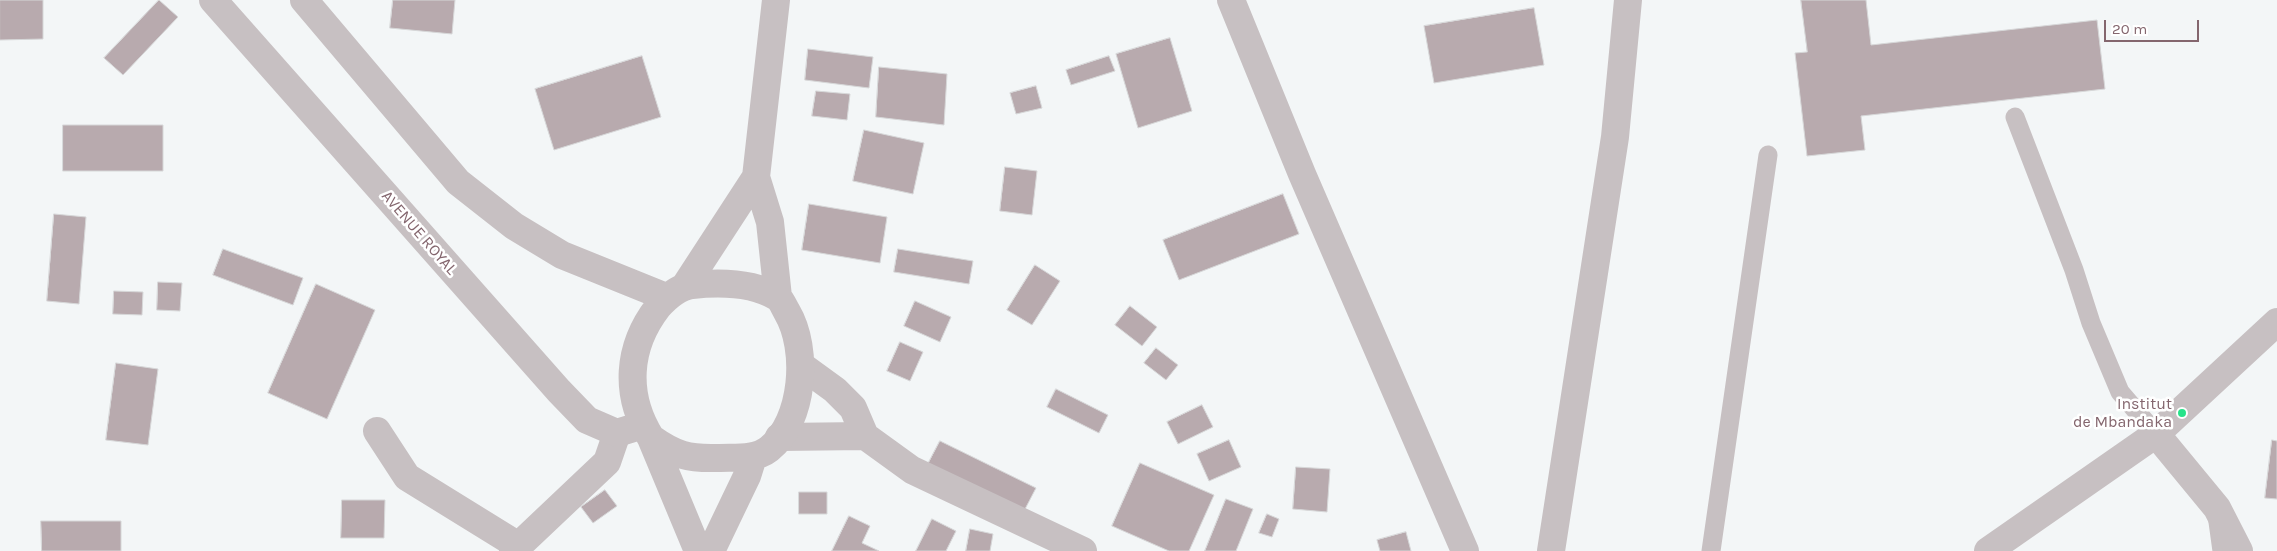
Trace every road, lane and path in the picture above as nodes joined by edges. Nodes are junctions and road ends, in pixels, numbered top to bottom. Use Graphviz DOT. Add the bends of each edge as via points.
graph roads {
  1 [pos="213,0"];
  2 [pos="304,0"];
  3 [pos="776,0"];
  4 [pos="1231,0"];
  5 [pos="1628,0"];
  6 [pos="2015,117"];
  7 [pos="1768,155"];
  8 [pos="756,177"];
  9 [pos="675,292"];
  10 [pos="778,297"];
  11 [pos="2277,322"];
  12 [pos="802,366"];
  13 [pos="377,431"];
  14 [pos="647,431"];
  15 [pos="617,433"];
  16 [pos="2156,434"];
  17 [pos="865,436"];
  18 [pos="779,437"];
  19 [pos="753,456"];
  20 [pos="2217,508"];
  21 [pos="515,548"];
  22 [pos="698,551"];
  23 [pos="711,551"];
  24 [pos="1083,551"];
  25 [pos="1465,551"];
  26 [pos="1551,551"];
  27 [pos="1711,551"];
  28 [pos="1988,551"];
  29 [pos="2222,551"];
  30 [pos="2239,551"];
  1 -- 15 [label="street, AVENUE ROYAL" via="558,391 587,420"];
  2 -- 9 [label="street" via="458,182 514,226 562,255"];
  3 -- 8 [label="street"];
  4 -- 25 [label="street" via="1302,174"];
  5 -- 26 [label="street" via="1615,137"];
  6 -- 16 [label="lane" via="2120,392"];
  7 -- 27 [label="lane"];
  8 -- 9 [label="street"];
  8 -- 10 [label="street" via="770,222"];
  9 -- 10 [label="street" via="709,283 751,286"];
  9 -- 14 [label="street" via="652,315 636,344 632,366 634,389"];
  10 -- 12 [label="street" via="799,342"];
  11 -- 16 [label="street"];
  12 -- 17 [label="street" via="853,408"];
  12 -- 18 [label="street" via="798,397"];
  13 -- 21 [label="street" via="407,477"];
  14 -- 15 [label="street"];
  14 -- 19 [label="street" via="669,451 686,456"];
  14 -- 22 [label="street"];
  15 -- 21 [label="street" via="607,462"];
  16 -- 20 [label="street"];
  16 -- 28 [label="street"];
  17 -- 18 [label="street"];
  17 -- 24 [label="street" via="912,470"];
  18 -- 19 [label="street" via="769,449"];
  19 -- 23 [label="street" via="747,476"];
  20 -- 29 [label="lane"];
  20 -- 30 [label="street"];
}
